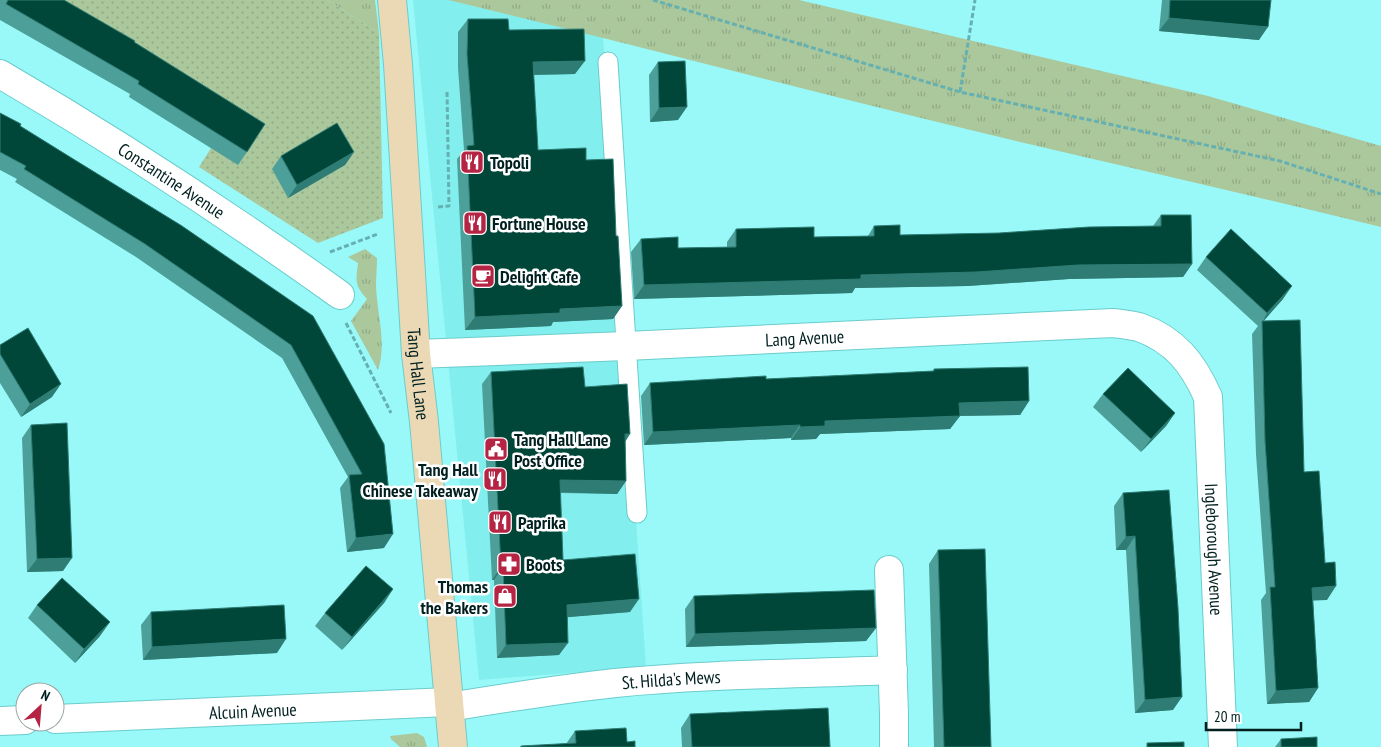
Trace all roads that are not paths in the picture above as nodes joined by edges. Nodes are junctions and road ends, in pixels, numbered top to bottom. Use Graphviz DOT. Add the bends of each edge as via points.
graph roads {
  1 [pos="392,0"];
  2 [pos="608,62"];
  3 [pos="0,74"];
  4 [pos="340,296"];
  5 [pos="626,346"];
  6 [pos="416,354"];
  7 [pos="1184,356"];
  8 [pos="637,513"];
  9 [pos="889,570"];
  10 [pos="893,670"];
  11 [pos="449,704"];
  12 [pos="65,719"];
  13 [pos="15,720"];
  14 [pos="0,721"];
  15 [pos="453,747"];
  16 [pos="894,747"];
  17 [pos="1223,747"];
  1 -- 6 [label="street, Tang Hall Lane"];
  2 -- 5 [label="lane"];
  3 -- 4 [label="street, Constantine Avenue" via="75,118"];
  5 -- 6 [label="street, Lang Avenue"];
  5 -- 7 [label="street, Lang Avenue" via="1113,323 1139,327 1166,340"];
  5 -- 8 [label="lane"];
  6 -- 11 [label="street, Tang Hall Lane"];
  7 -- 17 [label="street, Ingleborough Avenue" via="1208,396"];
  9 -- 10 [label="street"];
  10 -- 11 [label="street, St. Hilda's Mews" via="616,683"];
  10 -- 16 [label="street"];
  11 -- 12 [label="street, Alcuin Avenue"];
  11 -- 15 [label="street, Tang Hall Lane"];
  13 -- 14 [label="street"];
}
